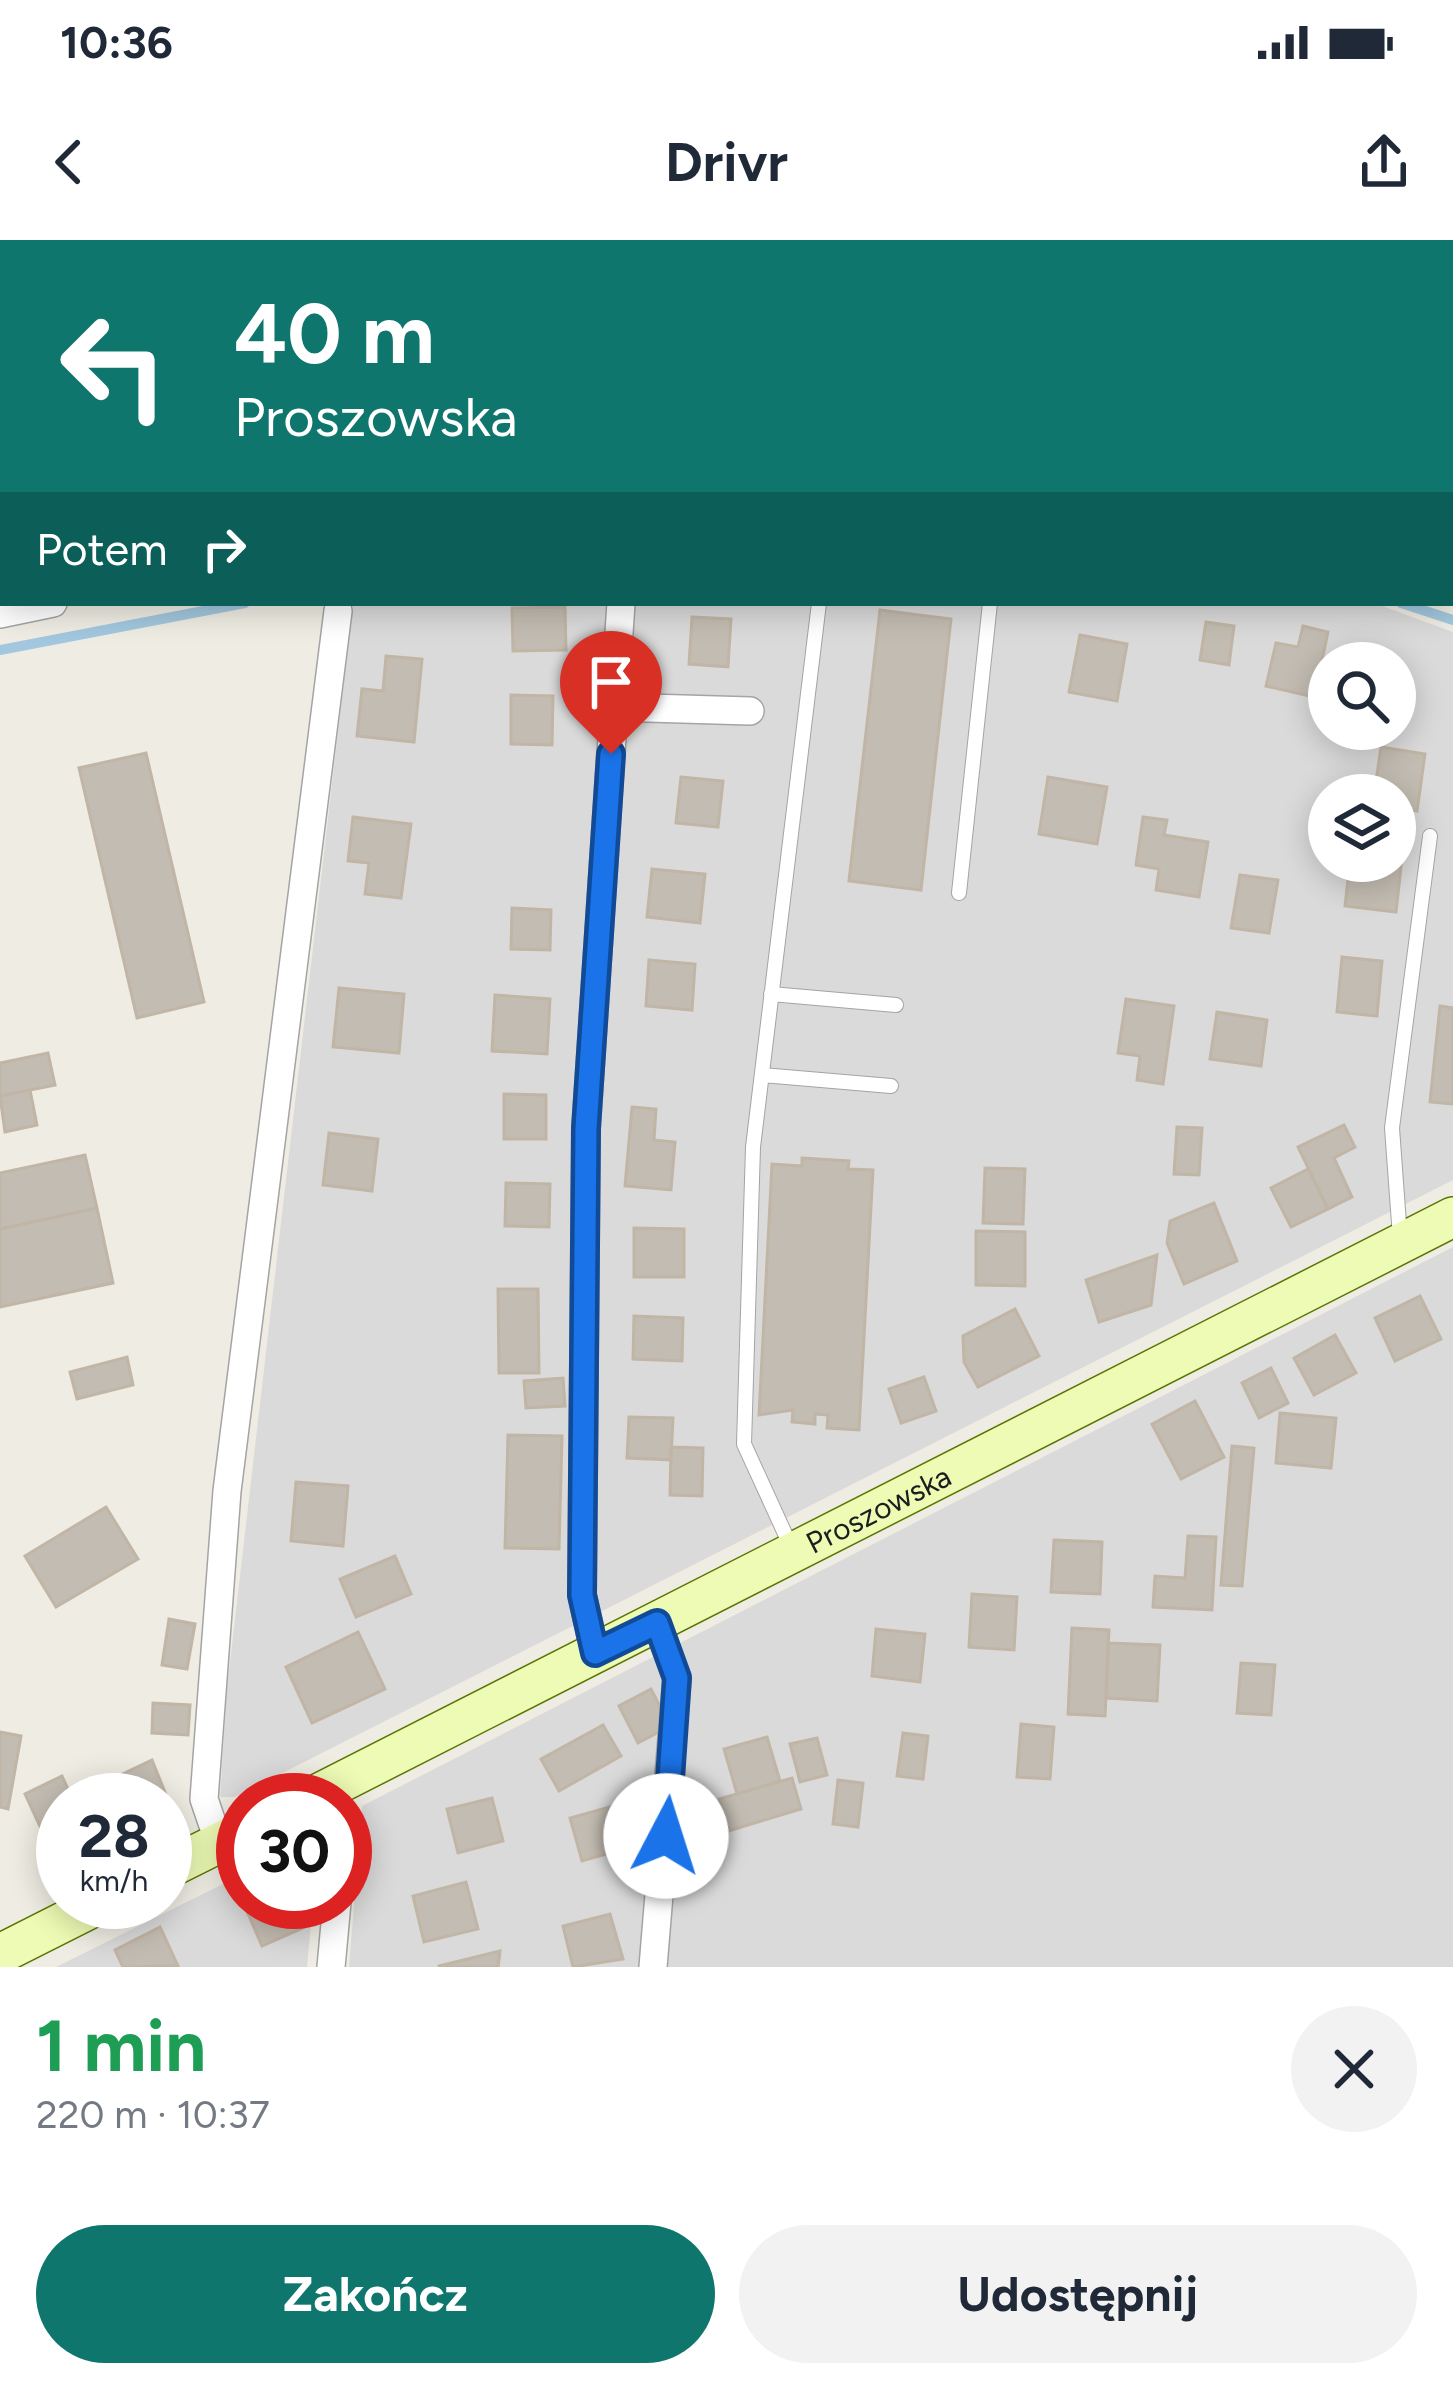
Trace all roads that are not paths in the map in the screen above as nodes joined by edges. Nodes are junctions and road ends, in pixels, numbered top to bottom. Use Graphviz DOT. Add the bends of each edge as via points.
graph roads {
  1 [pos="39,606"];
  2 [pos="621,606"];
  3 [pos="819,606"];
  4 [pos="990,606"];
  5 [pos="338,611"];
  6 [pos="0,614"];
  7 [pos="614,707"];
  8 [pos="750,711"];
  9 [pos="1430,836"];
  10 [pos="959,893"];
  11 [pos="771,994"];
  12 [pos="896,1005"];
  13 [pos="762,1075"];
  14 [pos="891,1086"];
  15 [pos="1453,1217"];
  16 [pos="1400,1244"];
  17 [pos="794,1553"];
  18 [pos="657,1623"];
  19 [pos="595,1653"];
  20 [pos="366,1773"];
  21 [pos="216,1816"];
  22 [pos="50,1929"];
  23 [pos="335,1929"];
  24 [pos="0,1954"];
  25 [pos="331,1967"];
  26 [pos="653,1967"];
  1 -- 6 [label="street"];
  2 -- 7 [label="street"];
  3 -- 11 [label="lane"];
  4 -- 10 [label="lane"];
  5 -- 21 [label="street" via="227,1491 204,1799"];
  7 -- 8 [label="street"];
  7 -- 19 [label="street" via="586,1128 582,1595"];
  9 -- 16 [label="lane" via="1392,1128"];
  11 -- 12 [label="lane"];
  11 -- 13 [label="lane"];
  13 -- 14 [label="lane"];
  13 -- 17 [label="lane" via="744,1444"];
  15 -- 16 [label="main road, Proszowska"];
  16 -- 17 [label="main road, Proszowska"];
  17 -- 18 [label="main road, Proszowska"];
  18 -- 19 [label="main road, Proszowska"];
  18 -- 26 [label="street" via="677,1678"];
  19 -- 20 [label="main road, Proszowska"];
  22 -- 24 [label="main road"];
  23 -- 25 [label="street"];
}
